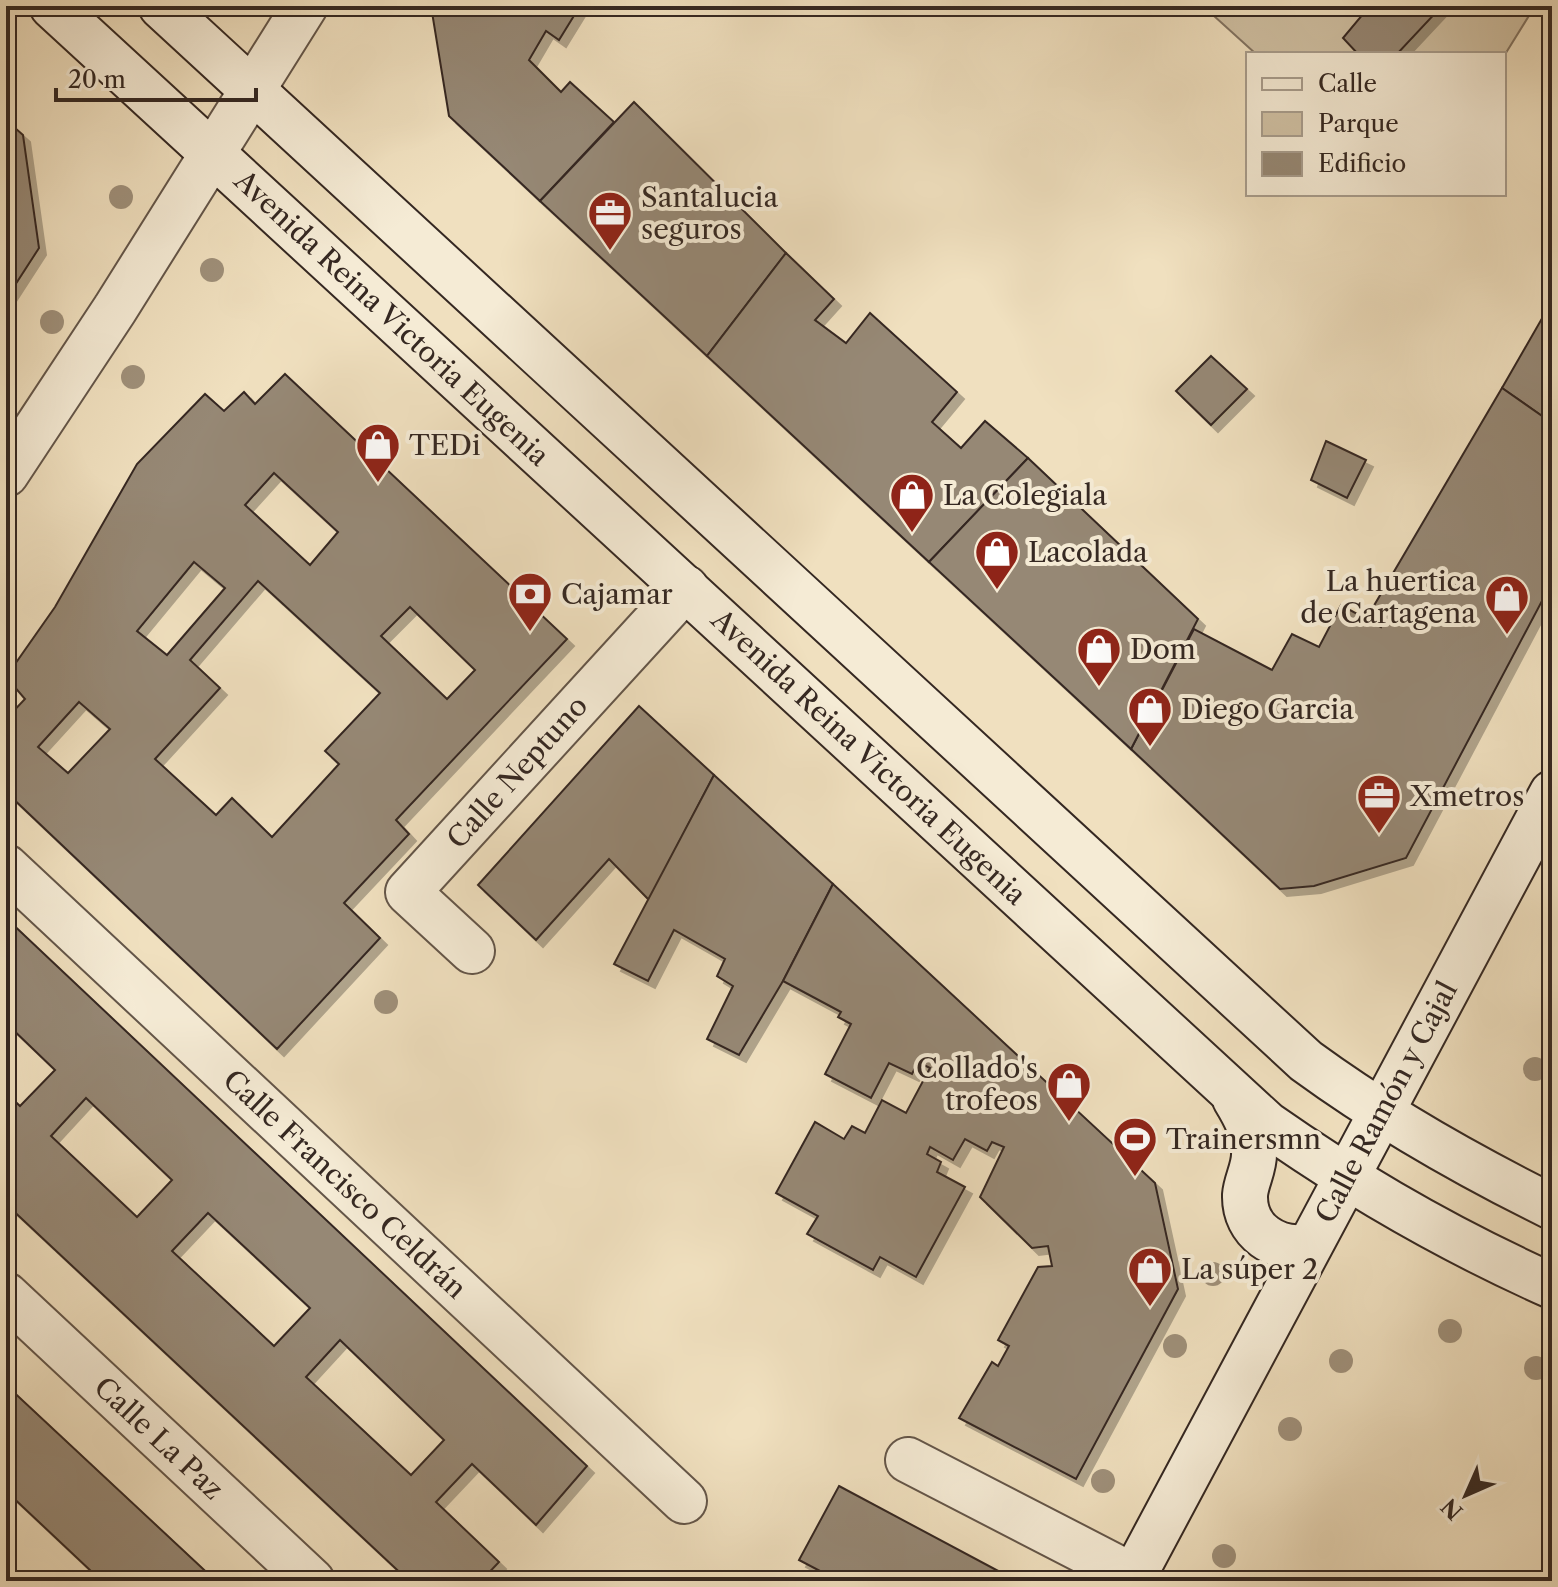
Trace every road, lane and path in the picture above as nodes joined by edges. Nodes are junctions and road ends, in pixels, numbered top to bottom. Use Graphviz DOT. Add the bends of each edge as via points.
graph roads {
  1 [pos="52,6"];
  2 [pos="161,6"];
  3 [pos="305,6"];
  4 [pos="252,91"];
  5 [pos="213,153"];
  6 [pos="6,474"];
  7 [pos="686,588"];
  8 [pos="1552,793"];
  9 [pos="6,867"];
  10 [pos="472,951"];
  11 [pos="1227,1087"];
  12 [pos="1379,1114"];
  13 [pos="1344,1177"];
  14 [pos="1552,1207"];
  15 [pos="1309,1246"];
  16 [pos="1552,1286"];
  17 [pos="6,1295"];
  18 [pos="908,1460"];
  19 [pos="684,1501"];
  20 [pos="1132,1579"];
  21 [pos="312,1581"];
  1 -- 5 [label="main road, Avenida Reina Victoria Eugenia"];
  2 -- 4 [label="main road"];
  3 -- 4 [label="main road"];
  4 -- 5 [label="main road"];
  4 -- 12 [label="main road" via="1306,1061"];
  5 -- 6 [label="main road"];
  5 -- 7 [label="main road, Avenida Reina Victoria Eugenia"];
  7 -- 10 [label="main road, Calle Neptuno" via="408,892"];
  7 -- 11 [label="main road, Avenida Reina Victoria Eugenia"];
  8 -- 12 [label="main road, Calle Ramón y Cajal"];
  9 -- 19 [label="main road, Calle Francisco Celdrán"];
  11 -- 13 [label="main road, Avenida Reina Victoria Eugenia" via="1267,1124"];
  11 -- 15 [label="main road" via="1253,1136 1247,1212 1264,1237 1277,1245"];
  12 -- 13 [label="main road, Calle Ramón y Cajal"];
  12 -- 14 [label="main road"];
  13 -- 15 [label="main road, Calle Ramón y Cajal"];
  13 -- 16 [label="main road, Avenida Reina Victoria Eugenia" via="1432,1228"];
  15 -- 20 [label="main road, Calle Ramón y Cajal"];
  17 -- 21 [label="main road, Calle La Paz"];
  18 -- 20 [label="main road"];
}
